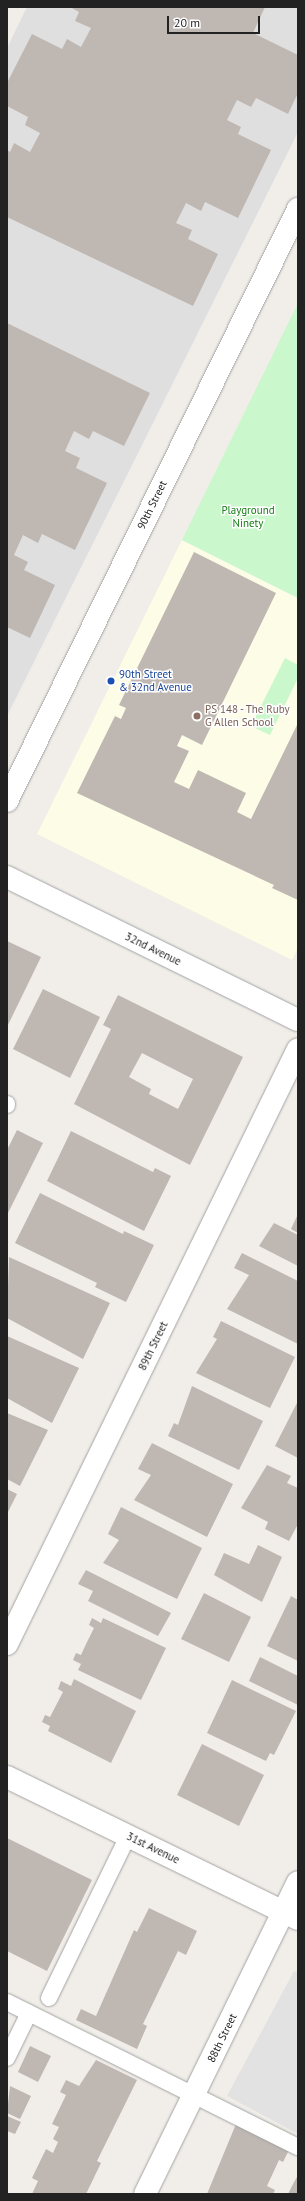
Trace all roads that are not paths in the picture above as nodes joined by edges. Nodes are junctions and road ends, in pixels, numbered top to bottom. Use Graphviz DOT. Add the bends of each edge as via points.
graph roads {
  1 [pos="298,209"];
  2 [pos="7,801"];
  3 [pos="7,877"];
  4 [pos="298,1020"];
  5 [pos="298,1049"];
  6 [pos="7,1644"];
  7 [pos="7,1777"];
  8 [pos="128,1836"];
  9 [pos="298,1882"];
  10 [pos="291,1916"];
  11 [pos="49,1998"];
  12 [pos="7,2002"];
  13 [pos="29,2013"];
  14 [pos="7,2058"];
  15 [pos="195,2093"];
  16 [pos="298,2147"];
  17 [pos="145,2194"];
  1 -- 2 [label="street, 90th Street"];
  3 -- 4 [label="street, 32nd Avenue"];
  5 -- 6 [label="street, 89th Street"];
  7 -- 8 [label="street, 31st Avenue"];
  8 -- 10 [label="street, 31st Avenue"];
  8 -- 11 [label="lane"];
  9 -- 10 [label="street, 88th Street"];
  10 -- 15 [label="street, 88th Street"];
  12 -- 13 [label="lane"];
  13 -- 14 [label="lane"];
  13 -- 15 [label="lane"];
  15 -- 16 [label="lane"];
  15 -- 17 [label="street, 88th Street"];
}
